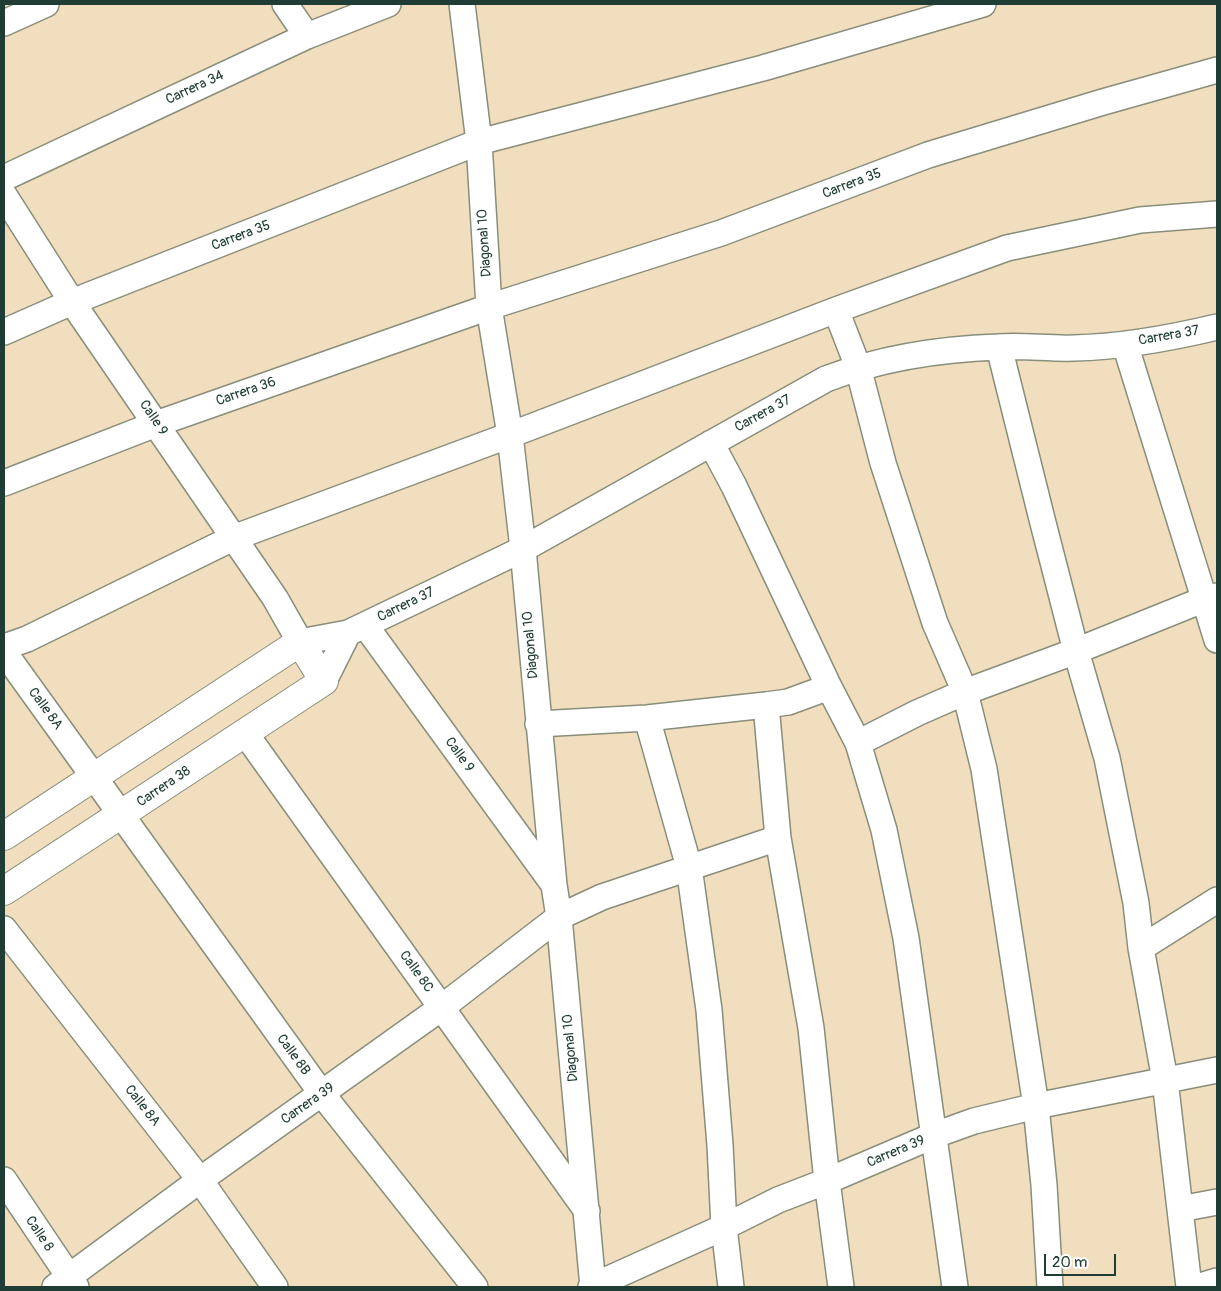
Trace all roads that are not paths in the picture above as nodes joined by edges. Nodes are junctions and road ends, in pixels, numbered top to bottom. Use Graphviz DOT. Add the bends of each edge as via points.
graph roads {
  1 [pos="46,4"];
  2 [pos="285,4"];
  3 [pos="388,4"];
  4 [pos="462,4"];
  5 [pos="983,4"];
  6 [pos="4,23"];
  7 [pos="307,36"];
  8 [pos="1217,70"];
  9 [pos="479,142"];
  10 [pos="4,178"];
  11 [pos="4,196"];
  12 [pos="1217,214"];
  13 [pos="72,302"];
  14 [pos="489,307"];
  15 [pos="836,310"];
  16 [pos="1217,327"];
  17 [pos="4,332"];
  18 [pos="1125,344"];
  19 [pos="999,346"];
  20 [pos="858,367"];
  21 [pos="156,424"];
  22 [pos="510,436"];
  23 [pos="711,443"];
  24 [pos="4,483"];
  25 [pos="233,538"];
  26 [pos="522,549"];
  27 [pos="1211,598"];
  28 [pos="357,629"];
  29 [pos="1217,640"];
  30 [pos="300,642"];
  31 [pos="4,648"];
  32 [pos="1076,651"];
  33 [pos="4,652"];
  34 [pos="324,681"];
  35 [pos="828,687"];
  36 [pos="965,692"];
  37 [pos="766,705"];
  38 [pos="647,718"];
  39 [pos="538,724"];
  40 [pos="245,733"];
  41 [pos="858,744"];
  42 [pos="94,777"];
  43 [pos="121,815"];
  44 [pos="4,836"];
  45 [pos="778,838"];
  46 [pos="689,867"];
  47 [pos="554,885"];
  48 [pos="4,891"];
  49 [pos="1217,900"];
  50 [pos="559,917"];
  51 [pos="4,929"];
  52 [pos="1141,948"];
  53 [pos="441,1008"];
  54 [pos="1217,1070"];
  55 [pos="1165,1080"];
  56 [pos="322,1094"];
  57 [pos="1036,1106"];
  58 [pos="935,1135"];
  59 [pos="4,1180"];
  60 [pos="200,1180"];
  61 [pos="827,1181"];
  62 [pos="1217,1202"];
  63 [pos="1180,1209"];
  64 [pos="587,1211"];
  65 [pos="724,1227"];
  66 [pos="1217,1281"];
  67 [pos="67,1284"];
  68 [pos="275,1287"];
  69 [pos="474,1287"];
  70 [pos="592,1287"];
  71 [pos="731,1287"];
  72 [pos="841,1287"];
  73 [pos="955,1287"];
  74 [pos="1050,1287"];
  75 [pos="1189,1287"];
  76 [pos="1197,1287"];
  1 -- 6 [label="street"];
  2 -- 7 [label="street"];
  3 -- 7 [label="street, Carrera 34"];
  4 -- 9 [label="street, Diagonal 10"];
  5 -- 9 [label="street, Carrera 35" via="763,68"];
  7 -- 10 [label="street, Carrera 34"];
  8 -- 14 [label="street, Carrera 35" via="928,155 721,233"];
  9 -- 13 [label="street, Carrera 35"];
  9 -- 14 [label="street, Diagonal 10"];
  11 -- 13 [label="street, Calle 9"];
  12 -- 15 [label="street" via="1140,220 1007,248"];
  13 -- 17 [label="street, Carrera 35"];
  13 -- 21 [label="street, Calle 9"];
  14 -- 21 [label="street, Carrera 36"];
  14 -- 22 [label="street, Diagonal 10"];
  15 -- 20 [label="street"];
  15 -- 22 [label="street"];
  16 -- 18 [label="street, Carrera 37"];
  18 -- 19 [label="street, Carrera 37" via="1074,348"];
  18 -- 27 [label="street"];
  19 -- 20 [label="street, Carrera 37" via="904,356"];
  19 -- 32 [label="street"];
  20 -- 23 [label="street, Carrera 37" via="826,378"];
  20 -- 36 [label="street" via="883,463 935,623"];
  21 -- 24 [label="street, Carrera 36"];
  21 -- 25 [label="street, Calle 9"];
  22 -- 25 [label="street"];
  22 -- 26 [label="street, Diagonal 10"];
  23 -- 26 [label="street, Carrera 37"];
  23 -- 35 [label="street"];
  25 -- 30 [label="street, Calle 9" via="275,598"];
  25 -- 31 [label="street"];
  26 -- 28 [label="street, Carrera 37"];
  26 -- 39 [label="street, Diagonal 10"];
  27 -- 29 [label="street"];
  27 -- 32 [label="street"];
  28 -- 30 [label="street, Carrera 37"];
  28 -- 34 [label="street"];
  28 -- 47 [label="street, Calle 9"];
  30 -- 34 [label="street"];
  30 -- 42 [label="street"];
  32 -- 36 [label="street"];
  32 -- 52 [label="street" via="1107,758 1136,903"];
  33 -- 42 [label="street, Calle 8A"];
  34 -- 40 [label="street, Carrera 38"];
  35 -- 37 [label="street" via="788,702"];
  35 -- 41 [label="street"];
  36 -- 41 [label="street" via="916,713"];
  36 -- 57 [label="street" via="984,769"];
  37 -- 38 [label="street"];
  37 -- 45 [label="street"];
  38 -- 39 [label="street"];
  38 -- 46 [label="street"];
  39 -- 47 [label="street, Diagonal 10"];
  40 -- 43 [label="street, Carrera 38"];
  40 -- 53 [label="street, Calle 8C"];
  41 -- 58 [label="street" via="884,830 906,938"];
  42 -- 43 [label="street, Calle 8A"];
  42 -- 44 [label="street"];
  43 -- 48 [label="street, Carrera 38"];
  43 -- 56 [label="street, Calle 8B"];
  45 -- 46 [label="street, Carrera 39"];
  45 -- 61 [label="street" via="812,1028"];
  46 -- 50 [label="street, Carrera 39"];
  46 -- 65 [label="street" via="709,1010"];
  47 -- 50 [label="street, Diagonal 10"];
  49 -- 52 [label="street"];
  50 -- 53 [label="street, Carrera 39"];
  50 -- 64 [label="street, Diagonal 10"];
  51 -- 60 [label="street, Calle 8A"];
  52 -- 55 [label="street"];
  53 -- 56 [label="street, Carrera 39"];
  53 -- 64 [label="street, Calle 8C"];
  54 -- 55 [label="street, Carrera 39"];
  55 -- 57 [label="street, Carrera 39"];
  55 -- 63 [label="street"];
  56 -- 60 [label="street, Carrera 39"];
  56 -- 69 [label="street, Calle 8B"];
  57 -- 58 [label="street, Carrera 39" via="974,1121"];
  57 -- 74 [label="street"];
  58 -- 61 [label="street, Carrera 39"];
  58 -- 73 [label="street"];
  59 -- 67 [label="street, Calle 8"];
  60 -- 67 [label="street, Carrera 39"];
  60 -- 68 [label="street, Calle 8A"];
  61 -- 65 [label="street, Carrera 39" via="778,1200"];
  61 -- 72 [label="street"];
  62 -- 63 [label="street"];
  63 -- 75 [label="street"];
  64 -- 70 [label="street, Diagonal 10"];
  65 -- 70 [label="street, Carrera 39"];
  65 -- 71 [label="street"];
  66 -- 76 [label="street"];
}
